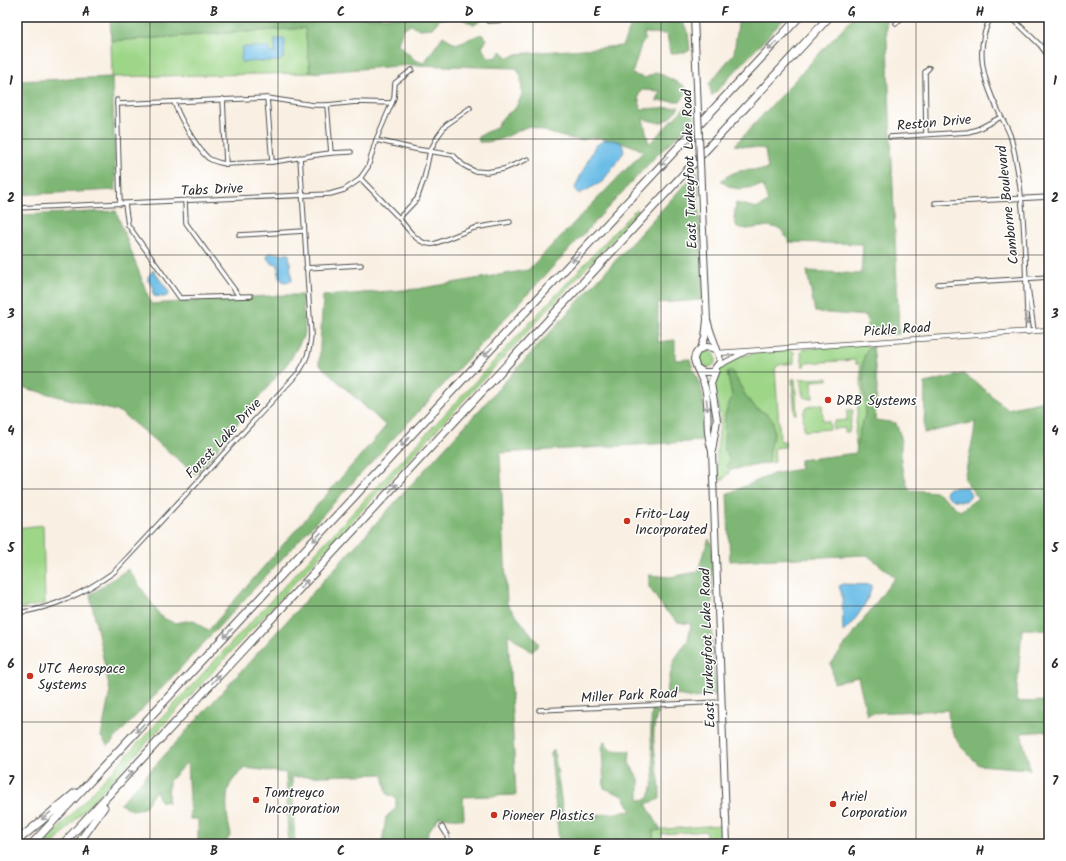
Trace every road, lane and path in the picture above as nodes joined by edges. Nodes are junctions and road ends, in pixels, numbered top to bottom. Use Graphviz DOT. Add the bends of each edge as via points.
graph roads {
  1 [pos="582,17"];
  2 [pos="694,17"];
  3 [pos="799,17"];
  4 [pos="830,17"];
  5 [pos="903,17"];
  6 [pos="982,17"];
  7 [pos="1011,17"];
  8 [pos="990,19"];
  9 [pos="488,21"];
  10 [pos="896,23"];
  11 [pos="1049,57"];
  12 [pos="929,68"];
  13 [pos="412,70"];
  14 [pos="267,98"];
  15 [pos="223,99"];
  16 [pos="174,102"];
  17 [pos="392,103"];
  18 [pos="327,105"];
  19 [pos="470,108"];
  20 [pos="1001,117"];
  21 [pos="926,134"];
  22 [pos="890,137"];
  23 [pos="376,140"];
  24 [pos="430,151"];
  25 [pos="351,152"];
  26 [pos="331,153"];
  27 [pos="300,157"];
  28 [pos="528,159"];
  29 [pos="272,162"];
  30 [pos="226,164"];
  31 [pos="360,178"];
  32 [pos="303,196"];
  33 [pos="1049,197"];
  34 [pos="1020,198"];
  35 [pos="185,201"];
  36 [pos="123,204"];
  37 [pos="935,204"];
  38 [pos="17,208"];
  39 [pos="398,218"];
  40 [pos="510,222"];
  41 [pos="304,231"];
  42 [pos="239,235"];
  43 [pos="361,265"];
  44 [pos="306,268"];
  45 [pos="1049,277"];
  46 [pos="1026,279"];
  47 [pos="938,284"];
  48 [pos="239,296"];
  49 [pos="251,296"];
  50 [pos="707,320"];
  51 [pos="1049,330"];
  52 [pos="1034,331"];
  53 [pos="1028,332"];
  54 [pos="701,348"];
  55 [pos="746,351"];
  56 [pos="717,352"];
  57 [pos="697,367"];
  58 [pos="717,368"];
  59 [pos="712,451"];
  60 [pos="17,613"];
  61 [pos="721,702"];
  62 [pos="539,710"];
  63 [pos="88,784"];
  64 [pos="119,785"];
  65 [pos="442,827"];
  66 [pos="17,841"];
  67 [pos="32,844"];
  68 [pos="63,844"];
  69 [pos="78,844"];
  70 [pos="448,844"];
  71 [pos="727,844"];
  1 -- 9 [label="street"];
  2 -- 50 [label="main road, East Turkeyfoot Lake Road, bridge"];
  3 -- 63 [label="highway, one-way"];
  64 -- 4 [label="highway, one-way" via="206,688"];
  5 -- 10 [label="street"];
  6 -- 8 [label="street"];
  7 -- 11 [label="street"];
  8 -- 20 [label="street, Camborne Boulevard" via="983,37 982,67 986,85"];
  12 -- 21 [label="street" via="925,72"];
  13 -- 17 [label="street, Tabs Drive" via="395,83"];
  14 -- 15 [label="street"];
  14 -- 18 [label="street"];
  14 -- 29 [label="street"];
  15 -- 16 [label="street"];
  15 -- 30 [label="street"];
  16 -- 30 [label="street" via="180,119 208,158"];
  16 -- 36 [label="street" via="117,102"];
  17 -- 18 [label="street" via="356,102"];
  17 -- 23 [label="street, Tabs Drive"];
  18 -- 26 [label="street"];
  19 -- 24 [label="street" via="446,126"];
  20 -- 21 [label="street, Reston Drive" via="968,132"];
  20 -- 34 [label="street, Camborne Boulevard" via="1011,139"];
  21 -- 22 [label="street, Reston Drive"];
  23 -- 24 [label="street"];
  23 -- 31 [label="street, Tabs Drive" via="368,167"];
  24 -- 28 [label="street" via="453,155 474,171 504,169"];
  24 -- 39 [label="street" via="421,190"];
  25 -- 26 [label="street"];
  26 -- 27 [label="street"];
  27 -- 29 [label="street"];
  27 -- 32 [label="street, Forest Lake Drive"];
  29 -- 30 [label="street"];
  31 -- 32 [label="street, Tabs Drive" via="344,190"];
  31 -- 39 [label="street"];
  32 -- 35 [label="street, Tabs Drive"];
  32 -- 41 [label="street, Forest Lake Drive"];
  33 -- 34 [label="street"];
  34 -- 37 [label="street"];
  34 -- 46 [label="street, Camborne Boulevard"];
  35 -- 36 [label="street, Tabs Drive"];
  35 -- 48 [label="street" via="186,223"];
  36 -- 38 [label="street, Tabs Drive"];
  36 -- 48 [label="street" via="128,225 180,298"];
  39 -- 40 [label="street" via="420,242 427,245 474,228"];
  41 -- 42 [label="street"];
  41 -- 44 [label="street, Forest Lake Drive"];
  43 -- 44 [label="street"];
  44 -- 60 [label="street, Forest Lake Drive" via="311,335 310,348 299,372 114,572 72,598"];
  45 -- 46 [label="street"];
  46 -- 47 [label="street"];
  46 -- 52 [label="street, Camborne Boulevard"];
  46 -- 53 [label="street, Camborne Boulevard, one-way"];
  48 -- 49 [label="street"];
  50 -- 54 [label="main road, East Turkeyfoot Lake Road"];
  50 -- 56 [label="main road, East Turkeyfoot Lake Road"];
  51 -- 52 [label="street, Pickle Road"];
  52 -- 53 [label="street, Pickle Road"];
  53 -- 55 [label="street, Pickle Road"];
  54 -- 56 [label="main road" via="709,347"];
  54 -- 57 [label="main road" via="694,359"];
  55 -- 56 [label="street, Pickle Road"];
  55 -- 58 [label="street, Pickle Road"];
  56 -- 58 [label="main road" via="720,358"];
  57 -- 58 [label="main road" via="704,372"];
  57 -- 59 [label="main road, East Turkeyfoot Lake Road, one-way" via="705,389 708,406 708,441"];
  58 -- 59 [label="main road, East Turkeyfoot Lake Road" via="711,383 717,420"];
  59 -- 61 [label="main road, East Turkeyfoot Lake Road"];
  61 -- 62 [label="street, Miller Park Road"];
  61 -- 71 [label="main road, East Turkeyfoot Lake Road"];
  63 -- 66 [label="highway, one-way"];
  63 -- 67 [label="highway"];
  64 -- 68 [label="highway"];
  64 -- 69 [label="highway"];
  65 -- 70 [label="street" via="447,835"];
}
